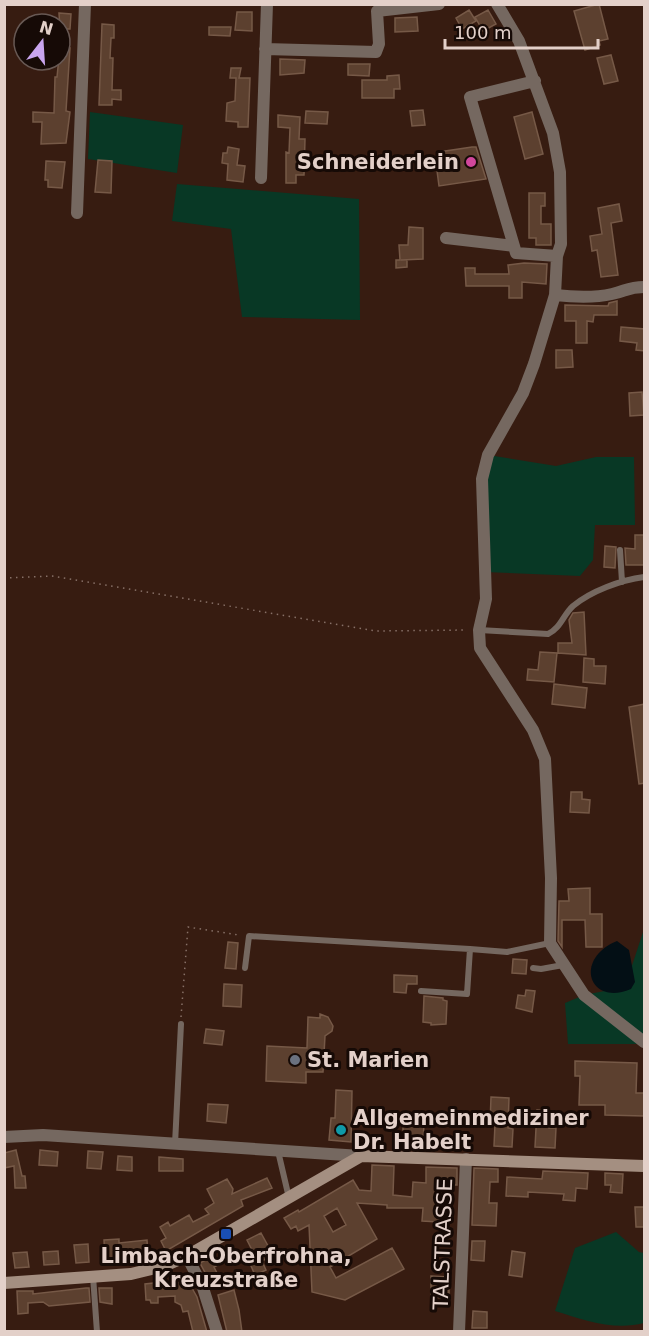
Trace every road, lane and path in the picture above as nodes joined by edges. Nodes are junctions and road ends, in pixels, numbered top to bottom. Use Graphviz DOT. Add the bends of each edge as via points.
graph roads {
  1 [pos="85,4"];
  2 [pos="267,4"];
  3 [pos="439,4"];
  4 [pos="497,4"];
  5 [pos="265,49"];
  6 [pos="535,81"];
  7 [pos="261,178"];
  8 [pos="77,213"];
  9 [pos="446,238"];
  10 [pos="514,246"];
  11 [pos="557,256"];
  12 [pos="645,287"];
  13 [pos="555,296"];
  14 [pos="620,549"];
  15 [pos="645,577"];
  16 [pos="4,578"];
  17 [pos="622,582"];
  18 [pos="479,630"];
  19 [pos="249,936"];
  20 [pos="550,943"];
  21 [pos="470,949"];
  22 [pos="563,965"];
  23 [pos="245,968"];
  24 [pos="533,968"];
  25 [pos="421,991"];
  26 [pos="181,1024"];
  27 [pos="645,1042"];
  28 [pos="4,1137"];
  29 [pos="175,1145"];
  30 [pos="278,1151"];
  31 [pos="361,1156"];
  32 [pos="466,1159"];
  33 [pos="645,1166"];
  34 [pos="290,1198"];
  35 [pos="187,1256"];
  36 [pos="93,1275"];
  37 [pos="4,1283"];
  38 [pos="97,1332"];
  39 [pos="217,1332"];
  40 [pos="459,1332"];
  1 -- 8 [label="street"];
  2 -- 5 [label="street"];
  3 -- 5 [label="street" via="377,11 376,52"];
  4 -- 6 [label="street" via="519,41"];
  5 -- 7 [label="street"];
  6 -- 10 [label="street" via="470,98"];
  6 -- 11 [label="street" via="560,172 561,244"];
  9 -- 10 [label="street"];
  10 -- 11 [label="street" via="516,253 524,255"];
  11 -- 13 [label="street"];
  12 -- 13 [label="street" via="627,287 614,294"];
  13 -- 18 [label="street" via="523,393 488,455 482,479 486,599"];
  14 -- 17 [label="lane"];
  15 -- 17 [label="lane"];
  16 -- 18 [label="path" via="52,576 376,631"];
  17 -- 18 [label="lane" via="573,606 556,630 548,634"];
  18 -- 20 [label="street" via="480,648 533,730 545,759"];
  19 -- 21 [label="lane"];
  19 -- 23 [label="lane"];
  19 -- 26 [label="path" via="188,927"];
  20 -- 21 [label="lane" via="507,952"];
  20 -- 22 [label="street"];
  21 -- 25 [label="lane" via="467,994"];
  22 -- 24 [label="lane"];
  22 -- 27 [label="street" via="584,995"];
  26 -- 29 [label="lane"];
  28 -- 29 [label="street" via="43,1135"];
  29 -- 30 [label="street"];
  30 -- 31 [label="street"];
  30 -- 34 [label="lane"];
  31 -- 32 [label="main road"];
  31 -- 34 [label="main road"];
  32 -- 33 [label="main road"];
  32 -- 40 [label="street, TALSTRASSE"];
  34 -- 35 [label="main road"];
  35 -- 36 [label="main road" via="131,1274"];
  35 -- 39 [label="street" via="203,1288"];
  36 -- 37 [label="main road"];
  36 -- 38 [label="lane"];
}
